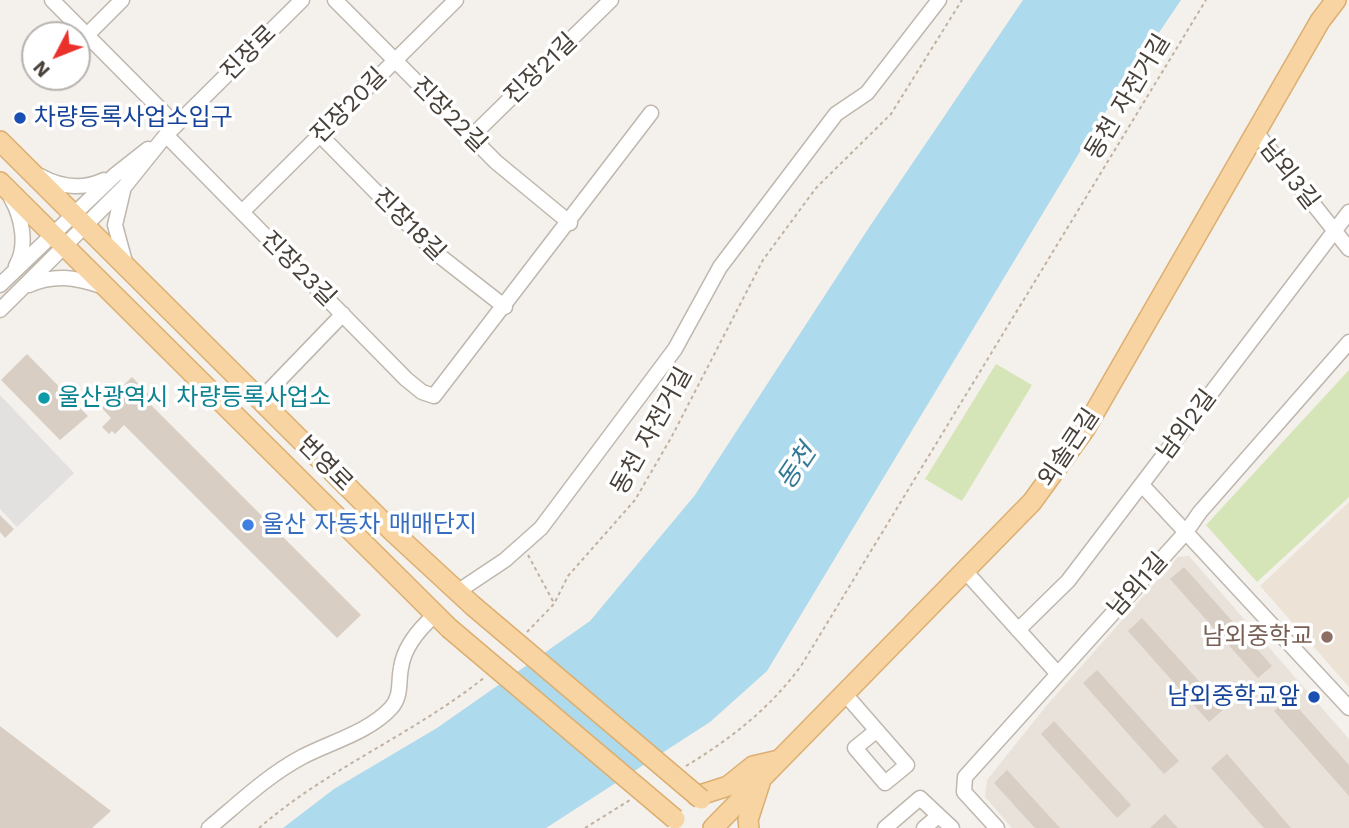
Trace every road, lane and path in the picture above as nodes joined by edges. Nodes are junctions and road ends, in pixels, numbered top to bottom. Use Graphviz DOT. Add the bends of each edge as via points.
graph roads {
  1 [pos="52,0"];
  2 [pos="122,0"];
  3 [pos="302,0"];
  4 [pos="335,0"];
  5 [pos="456,0"];
  6 [pos="611,0"];
  7 [pos="939,0"];
  8 [pos="962,0"];
  9 [pos="1206,0"];
  10 [pos="1336,0"];
  11 [pos="73,21"];
  12 [pos="91,31"];
  13 [pos="91,40"];
  14 [pos="395,61"];
  15 [pos="651,113"];
  16 [pos="171,130"];
  17 [pos="1256,132"];
  18 [pos="320,135"];
  19 [pos="471,137"];
  20 [pos="0,141"];
  21 [pos="27,167"];
  22 [pos="115,174"];
  23 [pos="3,185"];
  24 [pos="125,186"];
  25 [pos="242,212"];
  26 [pos="1349,212"];
  27 [pos="80,219"];
  28 [pos="569,223"];
  29 [pos="1333,232"];
  30 [pos="58,241"];
  31 [pos="1349,249"];
  32 [pos="128,267"];
  33 [pos="5,280"];
  34 [pos="105,287"];
  35 [pos="22,289"];
  36 [pos="505,307"];
  37 [pos="0,310"];
  38 [pos="342,314"];
  39 [pos="1349,342"];
  40 [pos="260,400"];
  41 [pos="1142,485"];
  42 [pos="1186,532"];
  43 [pos="526,551"];
  44 [pos="966,572"];
  45 [pos="464,598"];
  46 [pos="554,604"];
  47 [pos="442,621"];
  48 [pos="1018,630"];
  49 [pos="520,640"];
  50 [pos="493,669"];
  51 [pos="1058,674"];
  52 [pos="845,694"];
  53 [pos="1349,708"];
  54 [pos="876,731"];
  55 [pos="699,758"];
  56 [pos="779,761"];
  57 [pos="762,778"];
  58 [pos="699,797"];
  59 [pos="937,817"];
  60 [pos="679,823"];
  61 [pos="721,826"];
  62 [pos="209,828"];
  63 [pos="259,828"];
  64 [pos="749,828"];
  65 [pos="885,828"];
  66 [pos="924,828"];
  67 [pos="952,828"];
  68 [pos="996,828"];
  1 -- 11 [label="street, 진장23길"];
  2 -- 12 [label="street"];
  3 -- 16 [label="street, 진장로"];
  4 -- 14 [label="street, 진장22길"];
  5 -- 14 [label="street, 진장20길"];
  6 -- 19 [label="street, 진장21길"];
  7 -- 45 [label="street" via="867,93 836,114 720,267 675,349 541,528"];
  8 -- 46 [label="path, 동천 자전거길" via="891,114 817,188 763,260 651,473 612,529 568,576"];
  9 -- 55 [label="path, 동천 자전거길" via="801,666 766,708"];
  10 -- 17 [label="main road, 외솔큰길"];
  13 -- 16 [label="street, 진장23길"];
  14 -- 18 [label="street, 진장20길"];
  14 -- 19 [label="street, 진장22길"];
  15 -- 28 [label="street"];
  16 -- 22 [label="street, 진장로"];
  16 -- 24 [label="street, 진장로"];
  16 -- 25 [label="street, 진장23길"];
  17 -- 29 [label="street, 남외3길"];
  17 -- 44 [label="main road, 외솔큰길" via="1085,429 1032,502"];
  18 -- 25 [label="street, 진장20길"];
  18 -- 36 [label="street, 진장18길" via="436,253"];
  19 -- 28 [label="street, 진장22길"];
  20 -- 21 [label="main road, 번영로"];
  21 -- 22 [label="street" via="52,182 77,186"];
  21 -- 27 [label="main road, 번영로"];
  22 -- 27 [label="street, 진장로"];
  23 -- 30 [label="main road, 번영로"];
  23 -- 33 [label="street" via="19,216 23,242 19,261"];
  24 -- 27 [label="street, 진장로"];
  24 -- 32 [label="street" via="115,225"];
  25 -- 38 [label="street, 진장23길"];
  26 -- 29 [label="street, 남외2길"];
  27 -- 30 [label="street"];
  27 -- 32 [label="main road, 번영로"];
  28 -- 36 [label="street"];
  29 -- 31 [label="street, 남외3길"];
  29 -- 41 [label="street, 남외2길"];
  30 -- 33 [label="street"];
  30 -- 34 [label="main road, 번영로"];
  30 -- 35 [label="street"];
  32 -- 40 [label="main road, 번영로"];
  34 -- 35 [label="street" via="57,277"];
  34 -- 47 [label="main road, 번영로"];
  35 -- 37 [label="street"];
  36 -- 38 [label="street, 진장23길" via="434,396 406,379"];
  38 -- 40 [label="street"];
  39 -- 42 [label="street, 남외1길"];
  40 -- 45 [label="main road, 번영로"];
  41 -- 42 [label="street"];
  41 -- 48 [label="street, 남외2길" via="1068,581"];
  42 -- 51 [label="street, 남외1길"];
  42 -- 53 [label="street"];
  43 -- 46 [label="path"];
  44 -- 48 [label="street"];
  44 -- 52 [label="main road, 외솔큰길"];
  45 -- 58 [label="main road, 번영로, bridge"];
  46 -- 49 [label="path, 동천 자전거길"];
  47 -- 60 [label="main road, 번영로, bridge"];
  47 -- 62 [label="street" via="408,646 400,669 401,687 392,707 365,727 301,757 266,780"];
  48 -- 51 [label="street"];
  50 -- 63 [label="path" via="426,717 338,770"];
  51 -- 68 [label="street, 남외1길" via="965,777 964,792"];
  52 -- 54 [label="street"];
  52 -- 56 [label="main road, 외솔큰길"];
  56 -- 57 [label="main road, 외솔큰길"];
  56 -- 58 [label="main road" via="753,766 728,786"];
  57 -- 61 [label="main road, 외솔큰길"];
  57 -- 64 [label="main road"];
  58 -- 61 [label="main road, 번영로"];
  59 -- 65 [label="street" via="920,798"];
  59 -- 66 [label="street"];
  59 -- 67 [label="street"];
}
